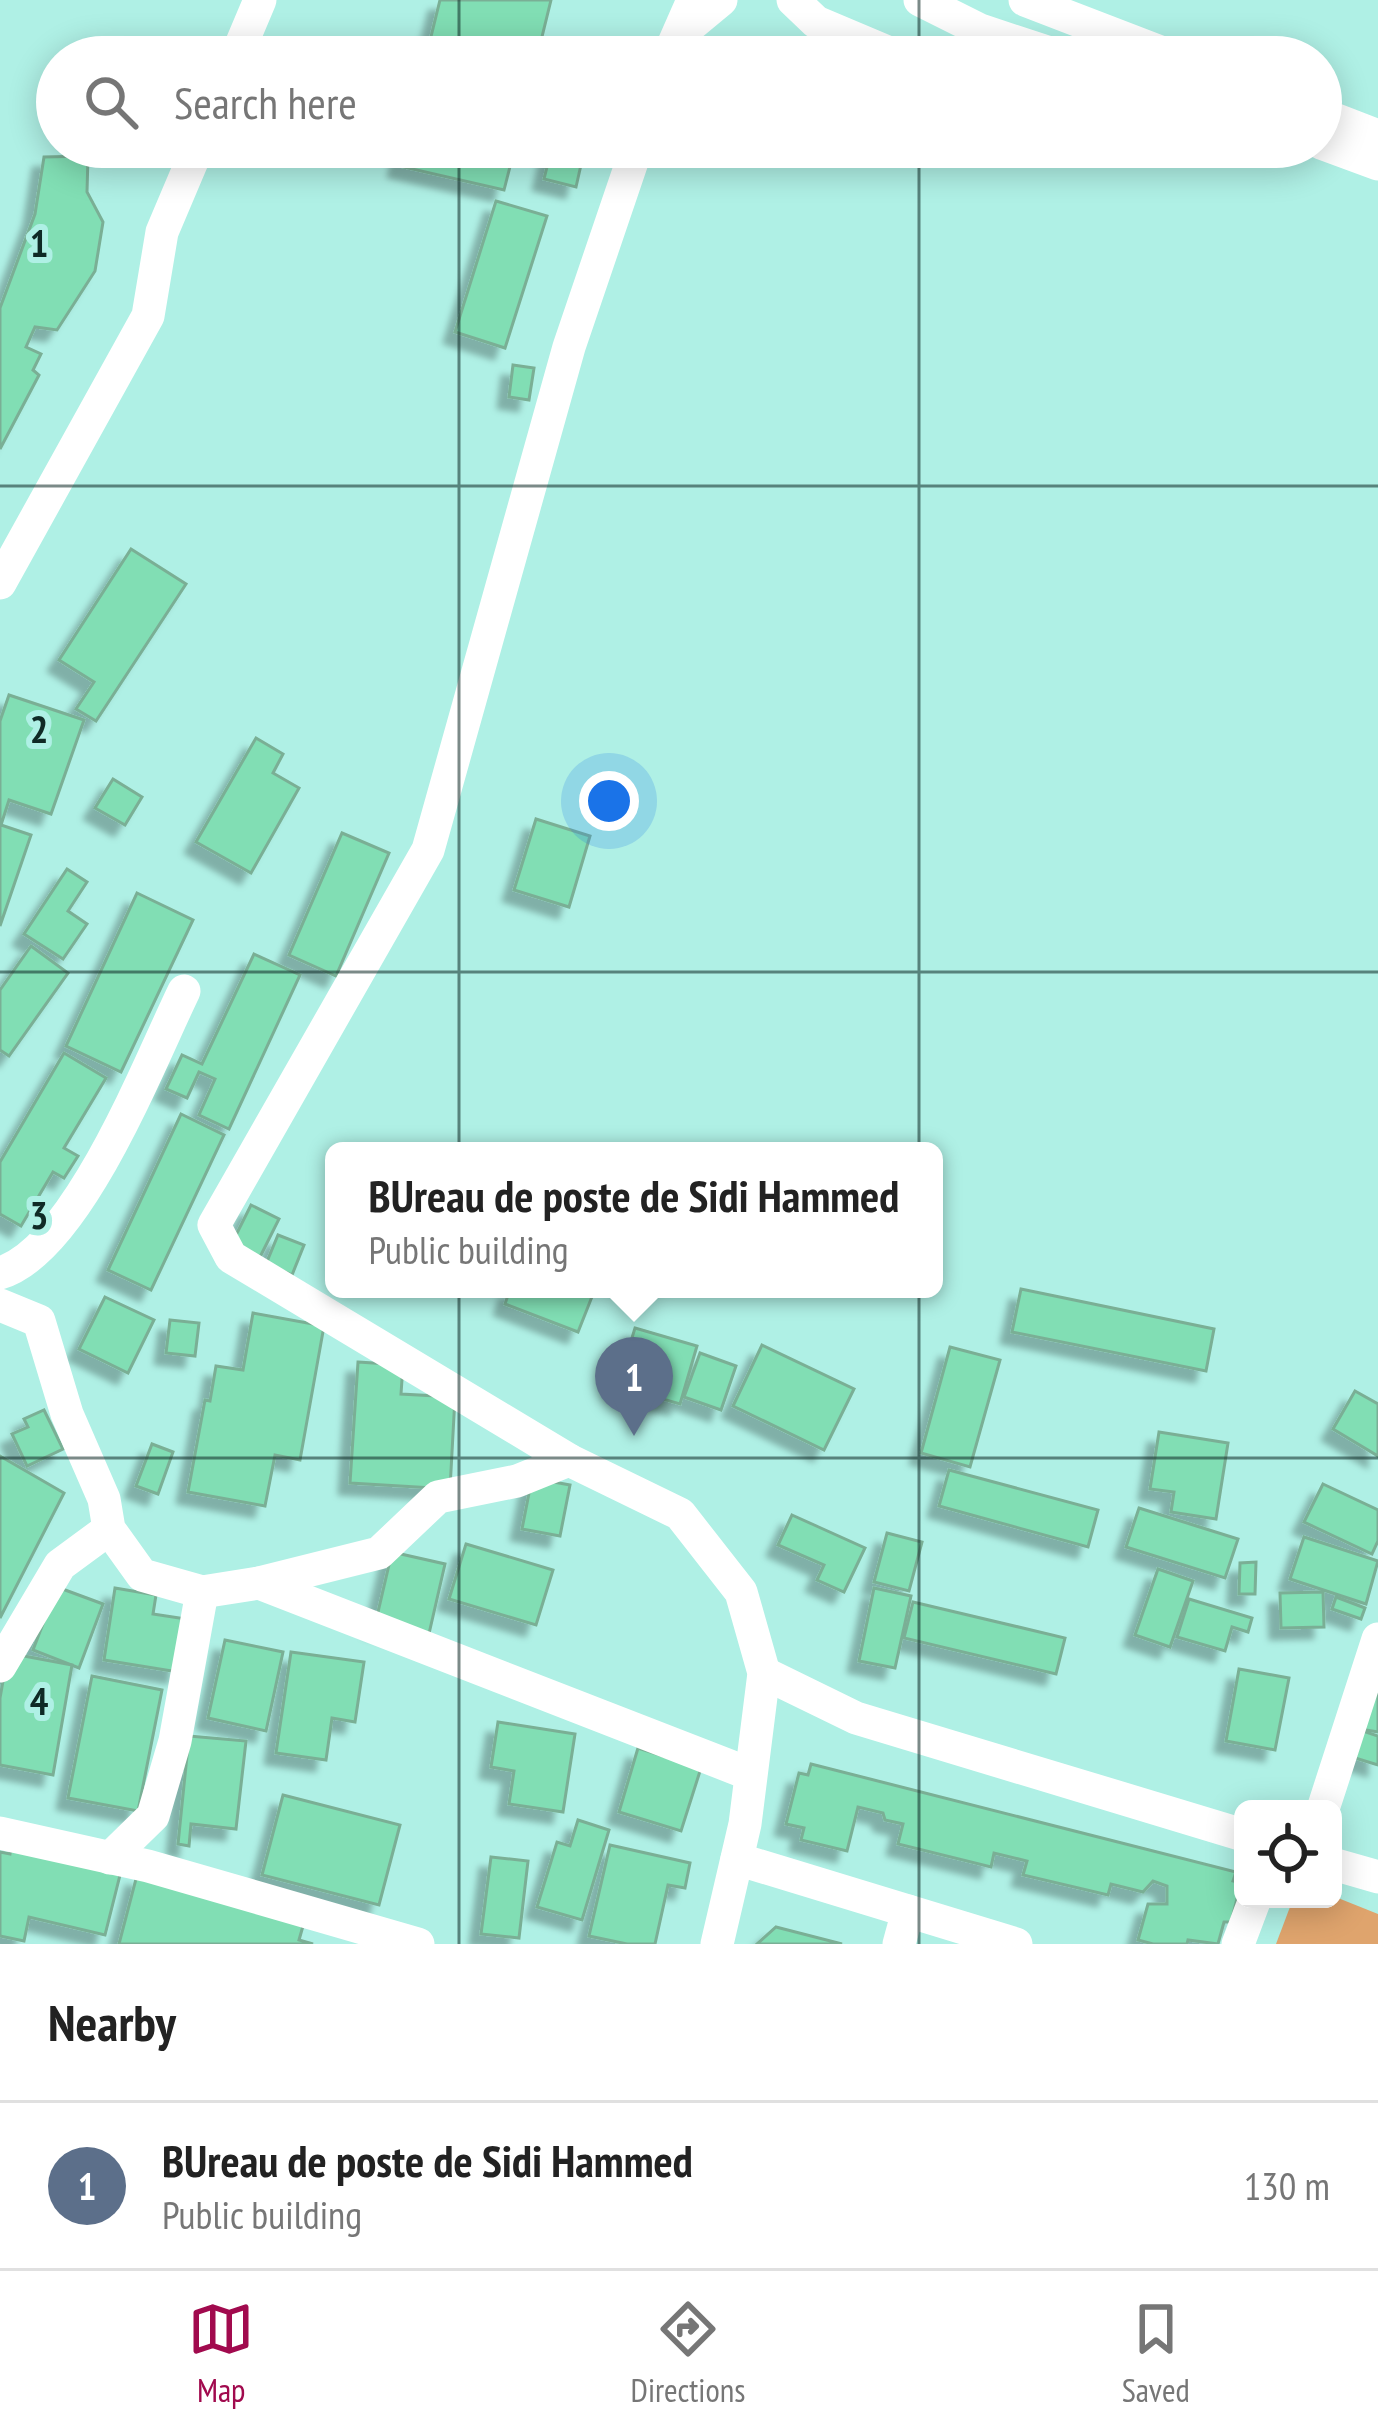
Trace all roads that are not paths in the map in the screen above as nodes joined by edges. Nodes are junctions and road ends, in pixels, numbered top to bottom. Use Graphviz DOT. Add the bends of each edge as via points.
graph roads {
  1 [pos="260,0"];
  2 [pos="677,0"];
  3 [pos="693,0"];
  4 [pos="721,0"];
  5 [pos="794,0"];
  6 [pos="920,0"];
  7 [pos="1025,0"];
  8 [pos="245,36"];
  9 [pos="672,36"];
  10 [pos="676,36"];
  11 [pos="684,36"];
  12 [pos="849,36"];
  13 [pos="998,36"];
  14 [pos="1118,36"];
  15 [pos="1342,122"];
  16 [pos="1378,136"];
  17 [pos="1342,151"];
  18 [pos="1378,164"];
  19 [pos="189,168"];
  20 [pos="630,168"];
  21 [pos="0,583"];
  22 [pos="184,991"];
  23 [pos="11,1269"];
  24 [pos="0,1305"];
  25 [pos="39,1321"];
  26 [pos="569,1460"];
  27 [pos="109,1529"];
  28 [pos="259,1583"];
  29 [pos="202,1592"];
  30 [pos="1378,1639"];
  31 [pos="0,1666"];
  32 [pos="764,1673"];
  33 [pos="750,1774"];
  34 [pos="1326,1800"];
  35 [pos="1234,1832"];
  36 [pos="0,1833"];
  37 [pos="110,1858"];
  38 [pos="737,1858"];
  39 [pos="1342,1867"];
  40 [pos="1378,1877"];
  41 [pos="1252,1908"];
  42 [pos="908,1911"];
  43 [pos="418,1944"];
  44 [pos="717,1944"];
  45 [pos="899,1944"];
  46 [pos="1013,1944"];
  47 [pos="1238,1944"];
  1 -- 8 [label="street"];
  2 -- 9 [label="street"];
  3 -- 10 [label="street"];
  4 -- 11 [label="street"];
  5 -- 12 [label="street" via="816,22"];
  6 -- 13 [label="street"];
  7 -- 14 [label="street"];
  15 -- 16 [label="street"];
  17 -- 18 [label="street"];
  19 -- 21 [label="street" via="162,232 148,316"];
  20 -- 26 [label="street" via="569,347 428,850 214,1225 231,1257"];
  22 -- 23 [label="street" via="88,1188"];
  23 -- 25 [label="street"];
  24 -- 25 [label="street"];
  25 -- 27 [label="street"];
  26 -- 28 [label="street" via="517,1481 438,1497 379,1553"];
  26 -- 32 [label="street" via="680,1514 741,1592"];
  27 -- 29 [label="street" via="142,1575"];
  27 -- 31 [label="street" via="60,1565"];
  28 -- 29 [label="street"];
  28 -- 33 [label="street"];
  29 -- 37 [label="street" via="176,1741 153,1816"];
  30 -- 34 [label="street"];
  32 -- 33 [label="street"];
  32 -- 35 [label="street" via="856,1718"];
  33 -- 38 [label="street"];
  36 -- 37 [label="street"];
  37 -- 43 [label="street"];
  38 -- 42 [label="street"];
  38 -- 44 [label="street"];
  39 -- 40 [label="street"];
  41 -- 47 [label="street"];
  42 -- 45 [label="street"];
  42 -- 46 [label="street"];
}
